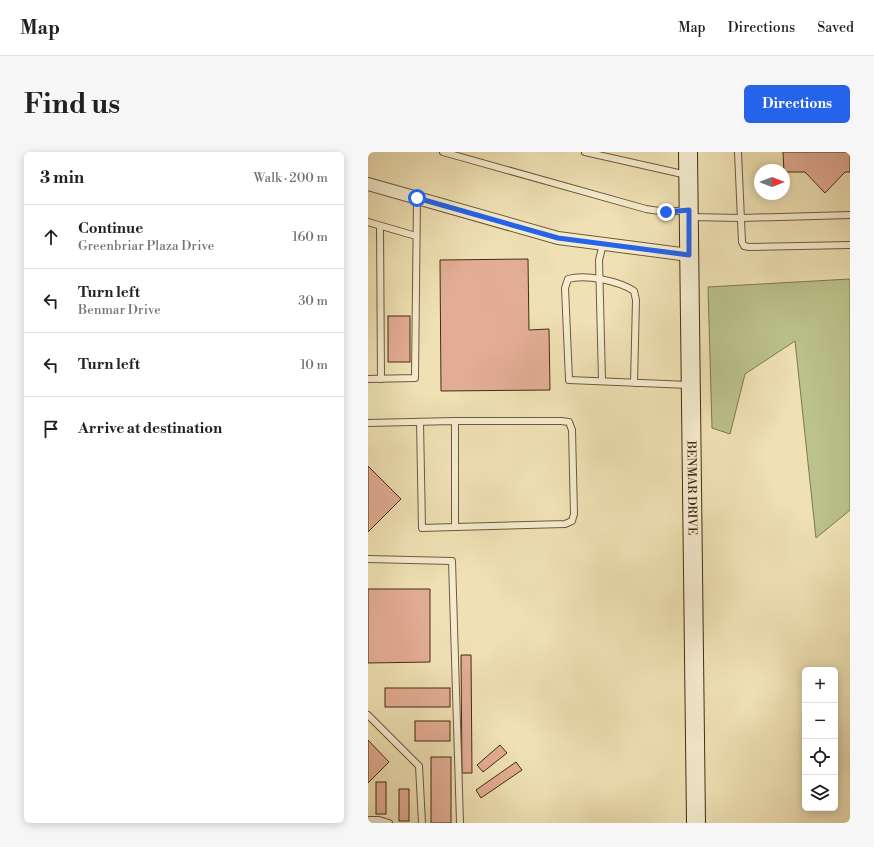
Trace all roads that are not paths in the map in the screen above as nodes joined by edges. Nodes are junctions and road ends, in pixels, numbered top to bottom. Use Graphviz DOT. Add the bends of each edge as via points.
graph roads {
  1 [pos="443,152"];
  2 [pos="585,152"];
  3 [pos="688,152"];
  4 [pos="738,152"];
  5 [pos="688,176"];
  6 [pos="368,184"];
  7 [pos="417,198"];
  8 [pos="689,214"];
  9 [pos="850,215"];
  10 [pos="741,218"];
  11 [pos="368,222"];
  12 [pos="380,226"];
  13 [pos="416,236"];
  14 [pos="603,244"];
  15 [pos="850,245"];
  16 [pos="689,255"];
  17 [pos="599,280"];
  18 [pos="368,379"];
  19 [pos="381,379"];
  20 [pos="602,382"];
  21 [pos="634,383"];
  22 [pos="691,385"];
  23 [pos="455,421"];
  24 [pos="420,422"];
  25 [pos="368,423"];
  26 [pos="454,527"];
  27 [pos="368,559"];
  28 [pos="368,714"];
  29 [pos="368,820"];
  30 [pos="389,823"];
  31 [pos="422,823"];
  32 [pos="460,823"];
  33 [pos="696,823"];
  1 -- 8 [label="lane" via="646,209"];
  2 -- 5 [label="lane"];
  3 -- 5 [label="street, BENMAR DRIVE"];
  4 -- 10 [label="lane"];
  5 -- 8 [label="street, BENMAR DRIVE"];
  6 -- 7 [label="street"];
  7 -- 13 [label="lane"];
  7 -- 14 [label="street" via="558,238"];
  8 -- 10 [label="lane"];
  8 -- 16 [label="street, BENMAR DRIVE"];
  9 -- 10 [label="lane"];
  10 -- 15 [label="lane" via="744,246"];
  11 -- 12 [label="lane"];
  12 -- 13 [label="lane"];
  12 -- 19 [label="lane"];
  13 -- 19 [label="lane" via="415,378"];
  14 -- 16 [label="street"];
  14 -- 17 [label="lane" via="599,260"];
  16 -- 22 [label="street, BENMAR DRIVE"];
  17 -- 20 [label="lane"];
  17 -- 20 [label="lane" via="577,277 568,280 565,288 569,380"];
  17 -- 21 [label="lane" via="624,285 634,290"];
  18 -- 19 [label="lane"];
  20 -- 21 [label="lane"];
  21 -- 22 [label="lane"];
  22 -- 33 [label="street, BENMAR DRIVE"];
  23 -- 24 [label="lane"];
  23 -- 26 [label="lane"];
  23 -- 26 [label="lane" via="569,422 572,430 574,514 572,521 565,524"];
  24 -- 25 [label="lane"];
  24 -- 26 [label="lane" via="422,528"];
  27 -- 32 [label="lane" via="452,561"];
  28 -- 31 [label="lane" via="419,766"];
  29 -- 30 [label="lane"];
}
